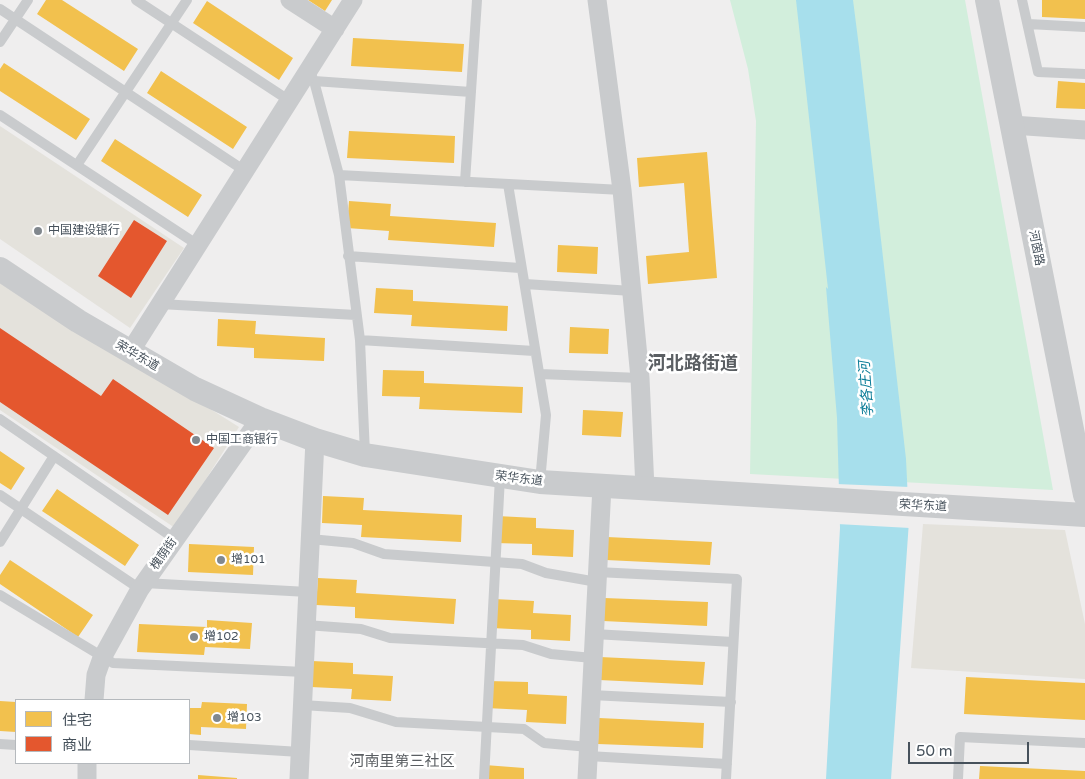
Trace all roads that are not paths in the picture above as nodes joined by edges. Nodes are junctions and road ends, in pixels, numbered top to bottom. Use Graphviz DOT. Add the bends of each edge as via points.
graph roads {
  1 [pos="28,0"];
  2 [pos="136,0"];
  3 [pos="186,0"];
  4 [pos="290,0"];
  5 [pos="353,0"];
  6 [pos="477,0"];
  7 [pos="597,0"];
  8 [pos="987,0"];
  9 [pos="1022,0"];
  10 [pos="0,9"];
  11 [pos="15,19"];
  12 [pos="171,23"];
  13 [pos="1028,24"];
  14 [pos="1085,27"];
  15 [pos="335,29"];
  16 [pos="0,42"];
  17 [pos="1085,74"];
  18 [pos="312,76"];
  19 [pos="125,92"];
  20 [pos="471,92"];
  21 [pos="290,101"];
  22 [pos="0,115"];
  23 [pos="1012,125"];
  24 [pos="1085,130"];
  25 [pos="77,165"];
  26 [pos="245,171"];
  27 [pos="339,175"];
  28 [pos="465,182"];
  29 [pos="508,184"];
  30 [pos="622,190"];
  31 [pos="198,245"];
  32 [pos="348,256"];
  33 [pos="520,268"];
  34 [pos="0,270"];
  35 [pos="525,284"];
  36 [pos="632,291"];
  37 [pos="160,304"];
  38 [pos="356,315"];
  39 [pos="360,340"];
  40 [pos="534,351"];
  41 [pos="130,352"];
  42 [pos="540,374"];
  43 [pos="640,378"];
  44 [pos="0,419"];
  45 [pos="260,420"];
  46 [pos="315,440"];
  47 [pos="54,456"];
  48 [pos="365,456"];
  49 [pos="500,477"];
  50 [pos="540,482"];
  51 [pos="602,486"];
  52 [pos="645,489"];
  53 [pos="0,495"];
  54 [pos="1085,495"];
  55 [pos="21,509"];
  56 [pos="1085,515"];
  57 [pos="175,539"];
  58 [pos="310,539"];
  59 [pos="0,542"];
  60 [pos="497,562"];
  61 [pos="597,577"];
  62 [pos="142,586"];
  63 [pos="308,592"];
  64 [pos="0,595"];
  65 [pos="306,625"];
  66 [pos="594,634"];
  67 [pos="733,642"];
  68 [pos="492,643"];
  69 [pos="102,658"];
  70 [pos="592,658"];
  71 [pos="304,672"];
  72 [pos="591,695"];
  73 [pos="94,699"];
  74 [pos="730,702"];
  75 [pos="302,705"];
  76 [pos="486,726"];
  77 [pos="1085,743"];
  78 [pos="0,744"];
  79 [pos="15,745"];
  80 [pos="190,745"];
  81 [pos="300,752"];
  82 [pos="588,752"];
  83 [pos="88,764"];
  84 [pos="727,764"];
  85 [pos="87,779"];
  86 [pos="299,779"];
  87 [pos="484,779"];
  88 [pos="587,779"];
  89 [pos="726,779"];
  90 [pos="958,779"];
  1 -- 11 [label="lane"];
  2 -- 12 [label="lane"];
  3 -- 12 [label="lane"];
  4 -- 15 [label="street"];
  5 -- 15 [label="street"];
  6 -- 20 [label="lane"];
  7 -- 30 [label="street"];
  8 -- 23 [label="street, 河茵路"];
  9 -- 13 [label="lane"];
  10 -- 11 [label="lane"];
  11 -- 16 [label="lane"];
  11 -- 19 [label="lane"];
  12 -- 19 [label="lane"];
  12 -- 21 [label="lane"];
  13 -- 14 [label="lane"];
  13 -- 17 [label="lane" via="1038,72"];
  15 -- 18 [label="street"];
  18 -- 20 [label="lane"];
  18 -- 21 [label="street"];
  18 -- 27 [label="lane"];
  19 -- 25 [label="lane"];
  19 -- 26 [label="lane"];
  20 -- 28 [label="lane"];
  21 -- 26 [label="street"];
  22 -- 25 [label="lane"];
  23 -- 24 [label="street"];
  23 -- 54 [label="street, 河茵路"];
  25 -- 31 [label="lane"];
  26 -- 31 [label="street"];
  27 -- 28 [label="lane"];
  27 -- 32 [label="lane"];
  28 -- 29 [label="lane"];
  29 -- 30 [label="lane"];
  29 -- 33 [label="lane"];
  30 -- 36 [label="street"];
  31 -- 37 [label="street"];
  32 -- 33 [label="lane"];
  32 -- 38 [label="lane"];
  33 -- 35 [label="lane"];
  34 -- 41 [label="street, 荣华东道"];
  35 -- 36 [label="lane"];
  35 -- 40 [label="lane"];
  36 -- 43 [label="street"];
  37 -- 38 [label="lane"];
  37 -- 41 [label="street"];
  38 -- 39 [label="lane"];
  39 -- 40 [label="lane"];
  39 -- 48 [label="lane"];
  40 -- 42 [label="lane"];
  41 -- 45 [label="street, 荣华东道"];
  42 -- 43 [label="lane"];
  42 -- 50 [label="lane" via="546,415"];
  43 -- 52 [label="street"];
  44 -- 47 [label="lane"];
  45 -- 46 [label="street, 荣华东道"];
  45 -- 57 [label="street, 槐荫街"];
  46 -- 48 [label="street, 荣华东道"];
  46 -- 58 [label="street"];
  47 -- 55 [label="lane"];
  47 -- 57 [label="lane"];
  48 -- 49 [label="street, 荣华东道"];
  49 -- 50 [label="street, 荣华东道"];
  49 -- 60 [label="lane"];
  50 -- 51 [label="street, 荣华东道"];
  51 -- 52 [label="street, 荣华东道"];
  51 -- 61 [label="street"];
  52 -- 56 [label="street, 荣华东道"];
  53 -- 55 [label="lane"];
  55 -- 59 [label="lane"];
  55 -- 62 [label="lane"];
  57 -- 62 [label="street, 槐荫街"];
  58 -- 60 [label="lane" via="353,543 384,554"];
  58 -- 63 [label="street"];
  60 -- 61 [label="lane" via="522,564 546,574"];
  60 -- 68 [label="lane"];
  61 -- 66 [label="street"];
  61 -- 67 [label="lane" via="737,579"];
  62 -- 63 [label="lane"];
  62 -- 69 [label="street, 槐荫街"];
  63 -- 65 [label="street"];
  64 -- 69 [label="lane"];
  65 -- 68 [label="lane" via="361,628 390,638"];
  65 -- 71 [label="street"];
  66 -- 67 [label="lane"];
  66 -- 70 [label="street"];
  67 -- 74 [label="lane"];
  68 -- 70 [label="lane" via="523,645 550,654"];
  68 -- 76 [label="lane"];
  69 -- 71 [label="lane" via="113,663"];
  69 -- 73 [label="street, 槐荫街" via="96,675"];
  70 -- 72 [label="street"];
  71 -- 75 [label="street"];
  72 -- 74 [label="lane"];
  72 -- 82 [label="street"];
  74 -- 84 [label="lane"];
  75 -- 76 [label="lane" via="350,708 396,722"];
  75 -- 81 [label="street"];
  76 -- 82 [label="lane" via="524,729 544,743"];
  76 -- 87 [label="lane"];
  77 -- 90 [label="lane" via="960,737"];
  78 -- 79 [label="lane"];
  80 -- 81 [label="lane"];
  81 -- 86 [label="street"];
  82 -- 84 [label="lane"];
  82 -- 88 [label="street"];
  83 -- 85 [label="street"];
  84 -- 89 [label="lane"];
}
